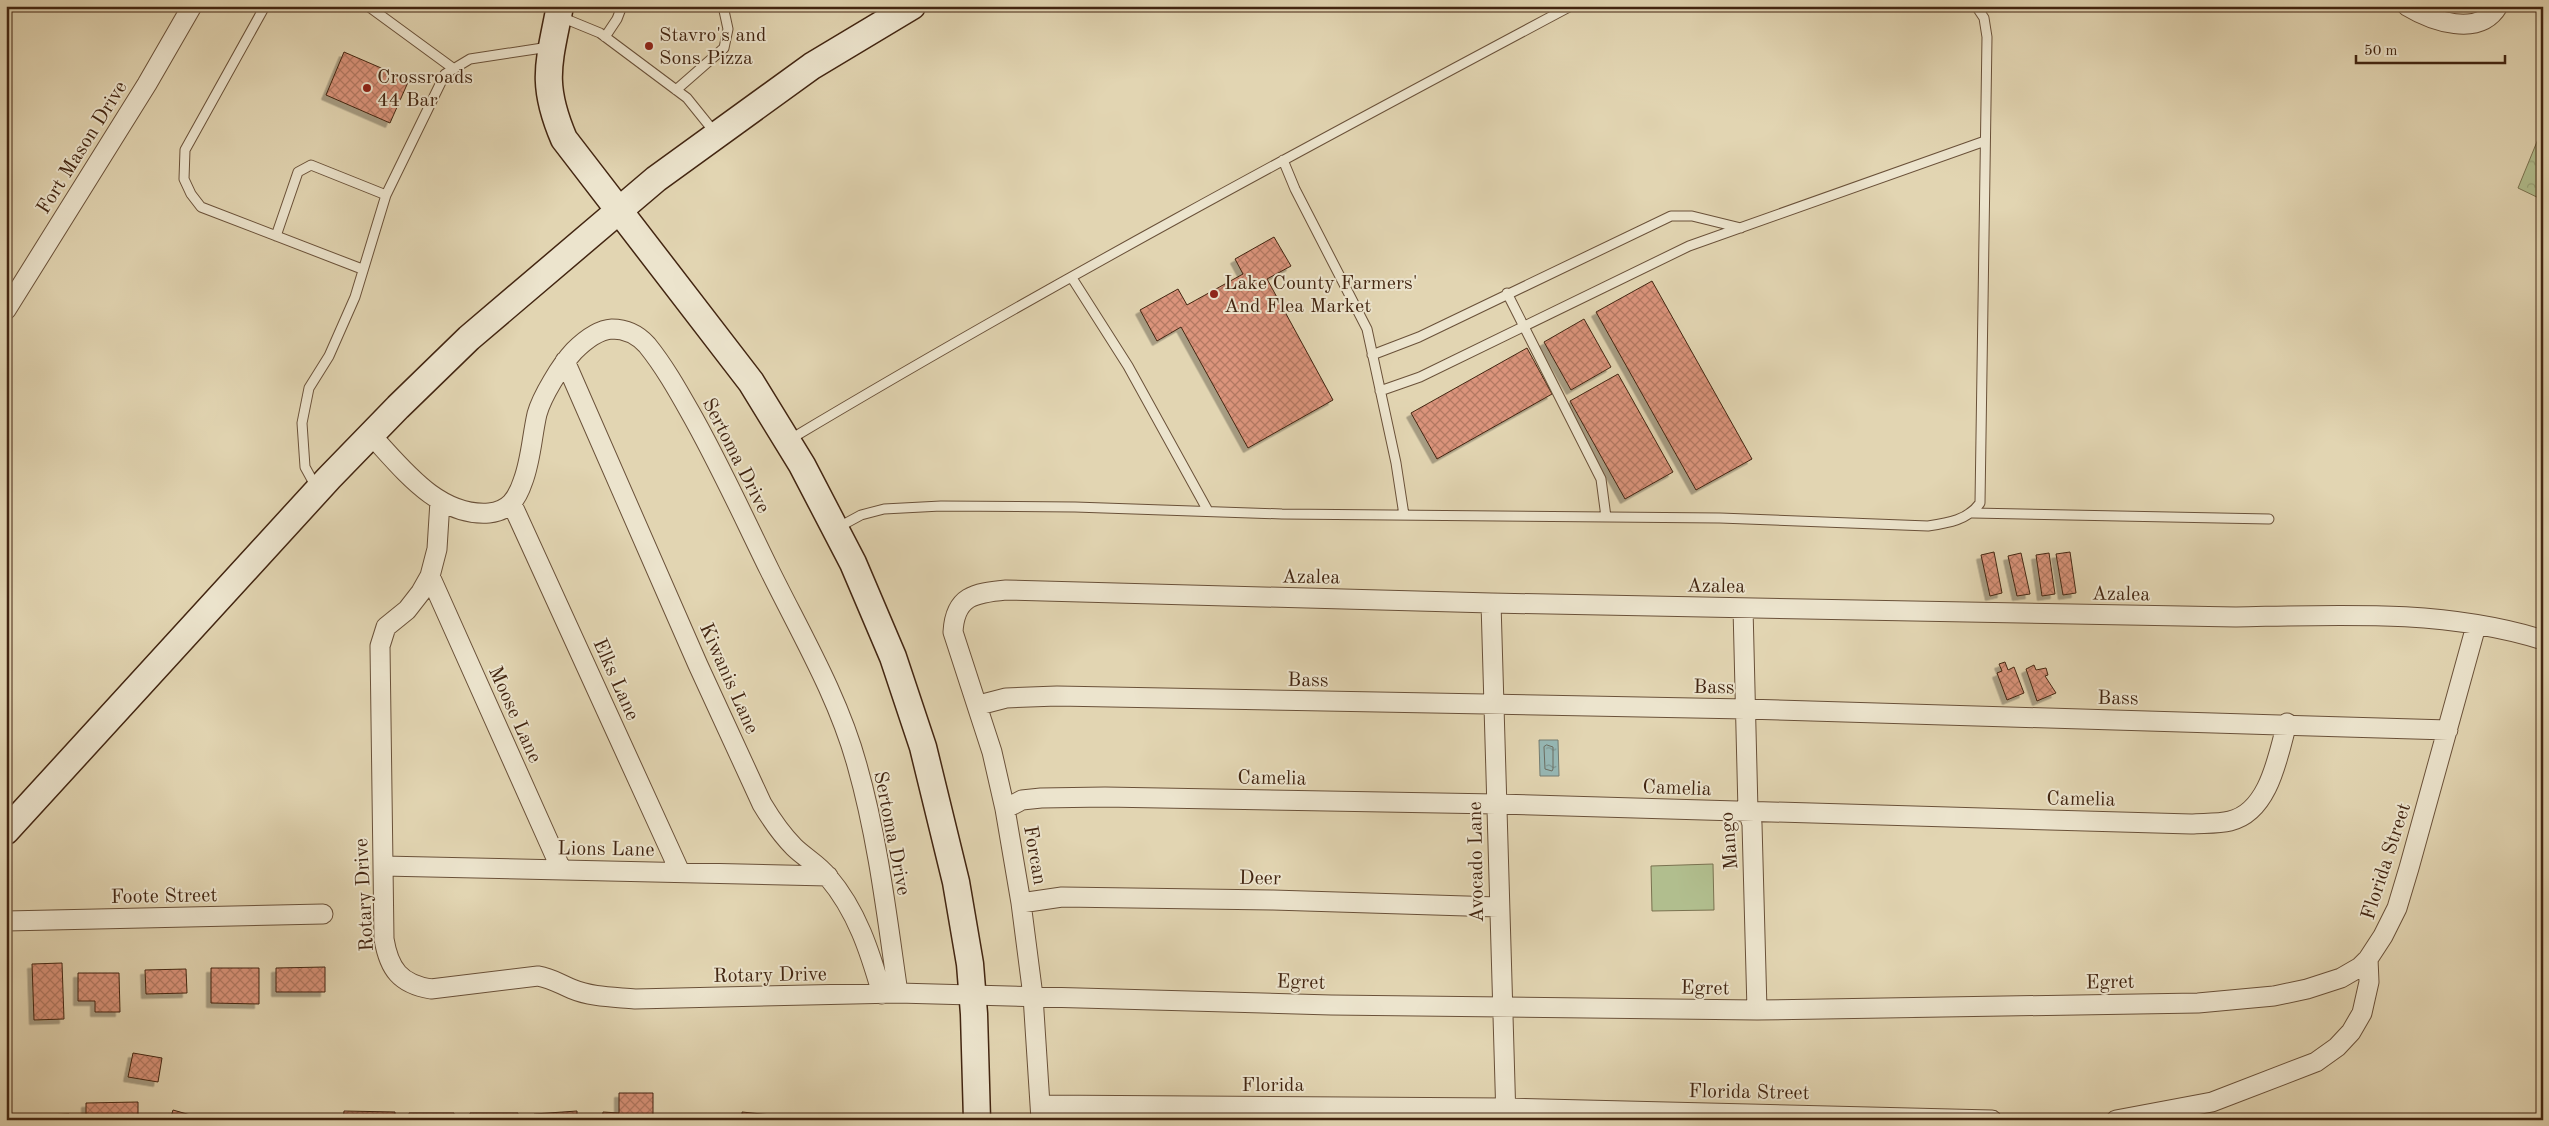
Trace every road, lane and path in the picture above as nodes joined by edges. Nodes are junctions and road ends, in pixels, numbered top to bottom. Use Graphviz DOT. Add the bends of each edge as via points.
graph roads {
  1 [pos="192,6"];
  2 [pos="265,6"];
  3 [pos="368,6"];
  4 [pos="622,6"];
  5 [pos="723,6"];
  6 [pos="912,6"];
  7 [pos="1571,6"];
  8 [pos="1976,6"];
  9 [pos="2407,6"];
  10 [pos="2498,6"];
  11 [pos="559,11"];
  12 [pos="605,37"];
  13 [pos="552,46"];
  14 [pos="454,69"];
  15 [pos="676,90"];
  16 [pos="716,135"];
  17 [pos="1985,141"];
  18 [pos="1283,160"];
  19 [pos="386,195"];
  20 [pos="618,211"];
  21 [pos="1742,228"];
  22 [pos="276,236"];
  23 [pos="362,269"];
  24 [pos="1072,278"];
  25 [pos="1508,293"];
  26 [pos="6,310"];
  27 [pos="1524,327"];
  28 [pos="1372,355"];
  29 [pos="565,361"];
  30 [pos="1380,391"];
  31 [pos="371,435"];
  32 [pos="787,441"];
  33 [pos="318,490"];
  34 [pos="440,501"];
  35 [pos="512,504"];
  36 [pos="1208,511"];
  37 [pos="1973,513"];
  38 [pos="1404,515"];
  39 [pos="1606,517"];
  40 [pos="2269,519"];
  41 [pos="835,529"];
  42 [pos="430,576"];
  43 [pos="1491,603"];
  44 [pos="958,606"];
  45 [pos="1743,608"];
  46 [pos="2476,626"];
  47 [pos="2543,640"];
  48 [pos="1494,704"];
  49 [pos="978,705"];
  50 [pos="1746,709"];
  51 [pos="2288,723"];
  52 [pos="2448,730"];
  53 [pos="1496,804"];
  54 [pos="1005,809"];
  55 [pos="1748,811"];
  56 [pos="6,831"];
  57 [pos="383,866"];
  58 [pos="561,869"];
  59 [pos="680,872"];
  60 [pos="828,876"];
  61 [pos="1021,903"];
  62 [pos="1498,907"];
  63 [pos="323,914"];
  64 [pos="6,921"];
  65 [pos="2368,959"];
  66 [pos="890,994"];
  67 [pos="972,995"];
  68 [pos="1033,996"];
  69 [pos="1502,1006"];
  70 [pos="1757,1010"];
  71 [pos="1041,1112"];
  72 [pos="1506,1114"];
  73 [pos="977,1120"];
  74 [pos="1992,1120"];
  75 [pos="2116,1120"];
  1 -- 26 [label="street, Fort Mason Drive"];
  2 -- 22 [label="lane" via="186,150 184,179 190,194 201,207"];
  3 -- 14 [label="lane"];
  4 -- 12 [label="lane"];
  5 -- 15 [label="lane" via="728,29 724,48"];
  6 -- 16 [label="main road" via="812,66"];
  7 -- 18 [label="lane"];
  8 -- 17 [label="lane" via="1984,18 1987,37"];
  9 -- 10 [label="street" via="2441,21 2465,24 2492,16"];
  11 -- 12 [label="lane"];
  11 -- 13 [label="main road"];
  12 -- 15 [label="lane"];
  13 -- 14 [label="lane" via="470,59"];
  13 -- 20 [label="main road" via="548,85 553,114 564,139"];
  14 -- 19 [label="lane" via="445,74"];
  15 -- 16 [label="lane" via="687,98"];
  16 -- 20 [label="main road"];
  17 -- 21 [label="lane"];
  17 -- 37 [label="lane" via="1980,503"];
  18 -- 24 [label="lane"];
  18 -- 28 [label="lane" via="1367,329"];
  19 -- 22 [label="lane" via="311,165 298,172"];
  19 -- 23 [label="lane"];
  20 -- 31 [label="main road" via="469,338"];
  20 -- 32 [label="main road" via="751,382"];
  21 -- 25 [label="lane" via="1692,216 1671,216"];
  21 -- 27 [label="lane" via="1689,246"];
  22 -- 23 [label="lane"];
  23 -- 33 [label="lane" via="355,297 307,397 302,423 305,467"];
  24 -- 32 [label="lane" via="932,355"];
  24 -- 36 [label="lane" via="1128,366"];
  25 -- 27 [label="lane"];
  25 -- 28 [label="lane" via="1419,337"];
  27 -- 30 [label="lane" via="1420,377"];
  27 -- 39 [label="lane" via="1601,479"];
  28 -- 30 [label="lane"];
  29 -- 35 [label="street, Sertoma Drive" via="538,410 524,480"];
  29 -- 60 [label="street, Kiwanis Lane" via="762,804 793,846"];
  29 -- 66 [label="street, Sertoma Drive" via="597,333 611,329 634,334 646,343 666,371 712,452 835,705 856,762 880,868"];
  30 -- 38 [label="lane"];
  31 -- 33 [label="main road"];
  31 -- 34 [label="street" via="414,481"];
  32 -- 41 [label="main road"];
  33 -- 56 [label="main road"];
  34 -- 35 [label="street" via="480,514 496,512"];
  34 -- 42 [label="street, Rotary Drive" via="437,549"];
  35 -- 59 [label="street, Elks Lane"];
  36 -- 38 [label="lane"];
  36 -- 41 [label="lane" via="940,506 861,515"];
  37 -- 39 [label="lane" via="1928,526"];
  37 -- 40 [label="lane"];
  38 -- 39 [label="lane"];
  41 -- 67 [label="main road" via="893,657 923,748 956,882"];
  42 -- 57 [label="street, Rotary Drive" via="414,600 386,627 380,646"];
  42 -- 58 [label="street, Moose Lane"];
  43 -- 44 [label="street, Azalea" via="1006,590 968,599"];
  43 -- 45 [label="street, Azalea"];
  43 -- 48 [label="street, Avocado Lane"];
  44 -- 49 [label="street, Forcan" via="953,632"];
  45 -- 46 [label="street, Azalea" via="2236,617 2359,615 2418,618"];
  45 -- 50 [label="street, Mango"];
  46 -- 47 [label="street, Azalea"];
  46 -- 52 [label="street, Florida Street"];
  48 -- 49 [label="street, Bass" via="1057,696 1006,698"];
  48 -- 50 [label="street, Bass"];
  48 -- 53 [label="street, Avocado Lane"];
  49 -- 54 [label="street, Forcan"];
  50 -- 51 [label="street, Bass"];
  50 -- 55 [label="street, Mango"];
  51 -- 52 [label="street, Bass"];
  51 -- 55 [label="street, Camelia" via="2264,793 2243,816 2229,822 2191,824"];
  52 -- 65 [label="street, Florida Street" via="2397,908"];
  53 -- 54 [label="street, Camelia" via="1041,798 1022,800"];
  53 -- 55 [label="street, Camelia"];
  53 -- 62 [label="street, Avocado Lane"];
  54 -- 61 [label="street, Forcan"];
  55 -- 70 [label="street, Mango" via="1752,824"];
  57 -- 58 [label="street, Lions Lane"];
  57 -- 66 [label="street, Rotary Drive" via="386,954 402,978 415,986 430,989 538,976 593,995 635,999"];
  58 -- 59 [label="street, Lions Lane"];
  59 -- 60 [label="street, Lions Lane"];
  60 -- 66 [label="street, Kiwanis Lane" via="855,916"];
  61 -- 62 [label="street, Deer" via="1062,897"];
  61 -- 68 [label="street, Forcan"];
  62 -- 69 [label="street, Avocado Lane"];
  63 -- 64 [label="street, Foote Street"];
  65 -- 70 [label="street, Egret" via="2341,978 2307,989 2274,996 2198,1003"];
  65 -- 75 [label="street" via="2369,982 2362,1013 2337,1047 2316,1062 2212,1102"];
  66 -- 67 [label="street, Rotary Drive"];
  67 -- 68 [label="street, Egret"];
  67 -- 73 [label="main road"];
  68 -- 69 [label="street, Egret" via="1331,1005"];
  68 -- 71 [label="street, Forcan"];
  69 -- 70 [label="street, Egret"];
  69 -- 72 [label="street, Avocado Lane"];
  71 -- 72 [label="street, Florida"];
  72 -- 74 [label="street, Florida Street"];
}
